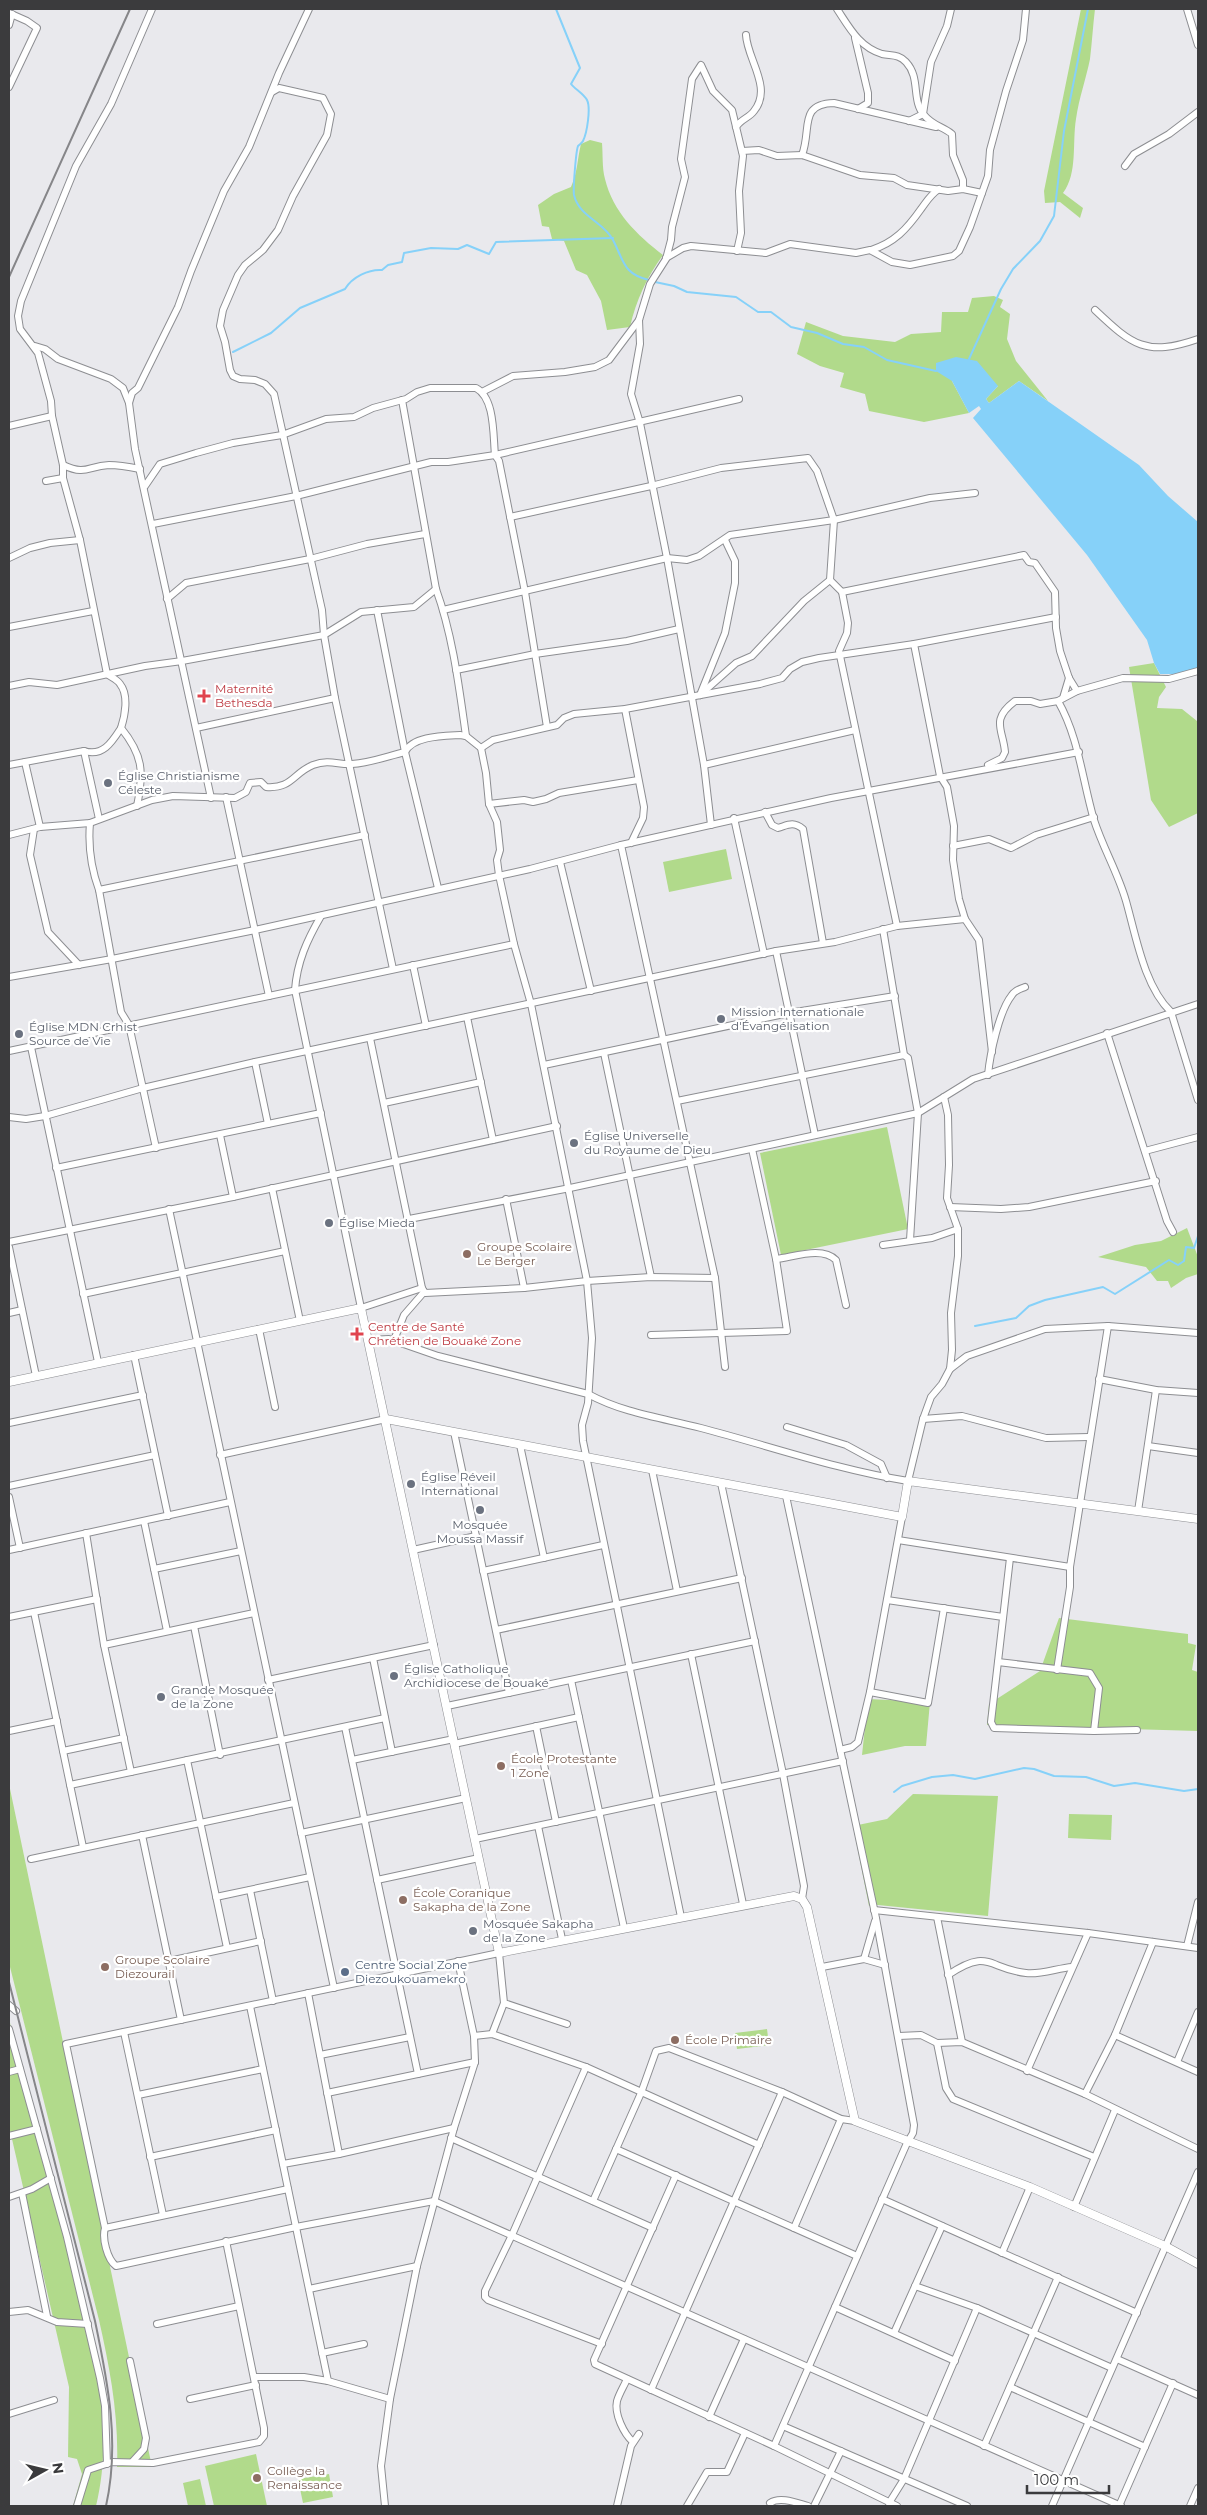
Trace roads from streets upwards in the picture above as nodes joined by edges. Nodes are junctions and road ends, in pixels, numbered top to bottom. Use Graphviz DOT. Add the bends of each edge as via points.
graph roads {
  1 [pos="152,9"];
  2 [pos="309,9"];
  3 [pos="837,9"];
  4 [pos="951,9"];
  5 [pos="1026,9"];
  6 [pos="1187,9"];
  7 [pos="10,14"];
  8 [pos="9,25"];
  9 [pos="746,35"];
  10 [pos="856,38"];
  11 [pos="1198,45"];
  12 [pos="9,88"];
  13 [pos="272,92"];
  14 [pos="858,109"];
  15 [pos="1198,112"];
  16 [pos="923,114"];
  17 [pos="907,121"];
  18 [pos="736,127"];
  19 [pos="939,128"];
  20 [pos="742,151"];
  21 [pos="802,155"];
  22 [pos="1125,166"];
  23 [pos="963,188"];
  24 [pos="939,189"];
  25 [pos="982,193"];
  26 [pos="870,250"];
  27 [pos="738,251"];
  28 [pos="666,258"];
  29 [pos="1096,310"];
  30 [pos="639,320"];
  31 [pos="1198,339"];
  32 [pos="35,346"];
  33 [pos="482,392"];
  34 [pos="739,399"];
  35 [pos="402,400"];
  36 [pos="129,403"];
  37 [pos="52,416"];
  38 [pos="640,423"];
  39 [pos="9,426"];
  40 [pos="282,435"];
  41 [pos="495,455"];
  42 [pos="64,465"];
  43 [pos="412,467"];
  44 [pos="140,468"];
  45 [pos="63,478"];
  46 [pos="46,481"];
  47 [pos="145,486"];
  48 [pos="651,486"];
  49 [pos="975,493"];
  50 [pos="296,496"];
  51 [pos="510,517"];
  52 [pos="834,520"];
  53 [pos="153,524"];
  54 [pos="425,534"];
  55 [pos="80,540"];
  56 [pos="725,540"];
  57 [pos="9,558"];
  58 [pos="667,558"];
  59 [pos="310,559"];
  60 [pos="830,580"];
  61 [pos="436,589"];
  62 [pos="525,592"];
  63 [pos="842,592"];
  64 [pos="167,599"];
  65 [pos="377,610"];
  66 [pos="443,610"];
  67 [pos="94,611"];
  68 [pos="1056,617"];
  69 [pos="9,627"];
  70 [pos="679,629"];
  71 [pos="324,635"];
  72 [pos="914,644"];
  73 [pos="535,654"];
  74 [pos="840,655"];
  75 [pos="182,662"];
  76 [pos="456,670"];
  77 [pos="1198,672"];
  78 [pos="107,674"];
  79 [pos="1069,678"];
  80 [pos="9,686"];
  81 [pos="1078,691"];
  82 [pos="700,696"];
  83 [pos="336,698"];
  84 [pos="691,698"];
  85 [pos="1060,699"];
  86 [pos="625,709"];
  87 [pos="547,727"];
  88 [pos="121,728"];
  89 [pos="196,728"];
  90 [pos="855,730"];
  91 [pos="466,736"];
  92 [pos="481,748"];
  93 [pos="84,751"];
  94 [pos="406,752"];
  95 [pos="1079,752"];
  96 [pos="25,762"];
  97 [pos="9,765"];
  98 [pos="350,765"];
  99 [pos="704,765"];
  100 [pos="981,769"];
  101 [pos="940,776"];
  102 [pos="638,780"];
  103 [pos="869,792"];
  104 [pos="226,797"];
  105 [pos="211,798"];
  106 [pos="489,804"];
  107 [pos="137,806"];
  108 [pos="765,812"];
  109 [pos="1094,817"];
  110 [pos="734,818"];
  111 [pos="99,819"];
  112 [pos="90,822"];
  113 [pos="711,825"];
  114 [pos="37,828"];
  115 [pos="9,835"];
  116 [pos="365,836"];
  117 [pos="631,843"];
  118 [pos="621,845"];
  119 [pos="953,846"];
  120 [pos="240,862"];
  121 [pos="560,862"];
  122 [pos="499,875"];
  123 [pos="438,888"];
  124 [pos="99,890"];
  125 [pos="379,902"];
  126 [pos="321,916"];
  127 [pos="965,919"];
  128 [pos="897,926"];
  129 [pos="883,928"];
  130 [pos="254,930"];
  131 [pos="823,943"];
  132 [pos="514,944"];
  133 [pos="776,951"];
  134 [pos="764,954"];
  135 [pos="112,959"];
  136 [pos="79,965"];
  137 [pos="413,965"];
  138 [pos="393,969"];
  139 [pos="9,976"];
  140 [pos="651,978"];
  141 [pos="1025,987"];
  142 [pos="295,990"];
  143 [pos="591,991"];
  144 [pos="269,996"];
  145 [pos="894,996"];
  146 [pos="531,1004"];
  147 [pos="1198,1004"];
  148 [pos="1171,1012"];
  149 [pos="789,1013"];
  150 [pos="467,1017"];
  151 [pos="130,1025"];
  152 [pos="426,1026"];
  153 [pos="1107,1033"];
  154 [pos="370,1038"];
  155 [pos="664,1040"];
  156 [pos="31,1047"];
  157 [pos="9,1051"];
  158 [pos="308,1051"];
  159 [pos="992,1052"];
  160 [pos="604,1053"];
  161 [pos="904,1055"];
  162 [pos="255,1062"];
  163 [pos="544,1066"];
  164 [pos="802,1074"];
  165 [pos="988,1075"];
  166 [pos="480,1082"];
  167 [pos="143,1088"];
  168 [pos="944,1097"];
  169 [pos="1198,1100"];
  170 [pos="677,1101"];
  171 [pos="384,1103"];
  172 [pos="321,1113"];
  173 [pos="918,1113"];
  174 [pos="45,1116"];
  175 [pos="9,1117"];
  176 [pos="268,1124"];
  177 [pos="557,1126"];
  178 [pos="220,1135"];
  179 [pos="815,1135"];
  180 [pos="1198,1137"];
  181 [pos="493,1140"];
  182 [pos="156,1148"];
  183 [pos="752,1149"];
  184 [pos="1145,1151"];
  185 [pos="396,1161"];
  186 [pos="690,1162"];
  187 [pos="56,1168"];
  188 [pos="334,1175"];
  189 [pos="630,1175"];
  190 [pos="1156,1181"];
  191 [pos="272,1188"];
  192 [pos="570,1188"];
  193 [pos="233,1197"];
  194 [pos="506,1199"];
  195 [pos="950,1207"];
  196 [pos="169,1209"];
  197 [pos="409,1219"];
  198 [pos="70,1228"];
  199 [pos="958,1230"];
  200 [pos="1173,1232"];
  201 [pos="910,1240"];
  202 [pos="9,1242"];
  203 [pos="883,1244"];
  204 [pos="9,1247"];
  205 [pos="285,1251"];
  206 [pos="776,1259"];
  207 [pos="182,1273"];
  208 [pos="652,1277"];
  209 [pos="715,1278"];
  210 [pos="587,1281"];
  211 [pos="524,1288"];
  212 [pos="423,1290"];
  213 [pos="83,1294"];
  214 [pos="846,1305"];
  215 [pos="361,1308"];
  216 [pos="22,1310"];
  217 [pos="9,1313"];
  218 [pos="300,1321"];
  219 [pos="1108,1326"];
  220 [pos="259,1329"];
  221 [pos="1198,1333"];
  222 [pos="722,1334"];
  223 [pos="651,1335"];
  224 [pos="369,1340"];
  225 [pos="394,1340"];
  226 [pos="197,1341"];
  227 [pos="134,1355"];
  228 [pos="98,1362"];
  229 [pos="726,1367"];
  230 [pos="950,1368"];
  231 [pos="36,1376"];
  232 [pos="1099,1379"];
  233 [pos="9,1382"];
  234 [pos="1156,1390"];
  235 [pos="1198,1393"];
  236 [pos="588,1394"];
  237 [pos="143,1395"];
  238 [pos="276,1407"];
  239 [pos="386,1419"];
  240 [pos="923,1419"];
  241 [pos="9,1423"];
  242 [pos="787,1427"];
  243 [pos="454,1432"];
  244 [pos="1089,1437"];
  245 [pos="520,1445"];
  246 [pos="1148,1446"];
  247 [pos="1198,1453"];
  248 [pos="155,1455"];
  249 [pos="220,1455"];
  250 [pos="588,1458"];
  251 [pos="652,1470"];
  252 [pos="887,1478"];
  253 [pos="908,1481"];
  254 [pos="721,1483"];
  255 [pos="9,1486"];
  256 [pos="786,1496"];
  257 [pos="9,1497"];
  258 [pos="230,1502"];
  259 [pos="1079,1503"];
  260 [pos="1138,1511"];
  261 [pos="168,1516"];
  262 [pos="902,1518"];
  263 [pos="1198,1519"];
  264 [pos="144,1521"];
  265 [pos="86,1533"];
  266 [pos="476,1536"];
  267 [pos="898,1540"];
  268 [pos="603,1545"];
  269 [pos="20,1548"];
  270 [pos="9,1550"];
  271 [pos="413,1550"];
  272 [pos="241,1551"];
  273 [pos="544,1558"];
  274 [pos="1010,1558"];
  275 [pos="1070,1567"];
  276 [pos="154,1570"];
  277 [pos="484,1571"];
  278 [pos="742,1578"];
  279 [pos="678,1591"];
  280 [pos="97,1599"];
  281 [pos="887,1600"];
  282 [pos="617,1604"];
  283 [pos="944,1608"];
  284 [pos="34,1612"];
  285 [pos="254,1613"];
  286 [pos="9,1617"];
  287 [pos="1003,1617"];
  288 [pos="194,1626"];
  289 [pos="496,1630"];
  290 [pos="167,1631"];
  291 [pos="755,1641"];
  292 [pos="104,1645"];
  293 [pos="434,1645"];
  294 [pos="690,1654"];
  295 [pos="373,1658"];
  296 [pos="998,1662"];
  297 [pos="629,1666"];
  298 [pos="1057,1670"];
  299 [pos="268,1680"];
  300 [pos="571,1680"];
  301 [pos="870,1692"];
  302 [pos="509,1693"];
  303 [pos="446,1706"];
  304 [pos="579,1717"];
  305 [pos="385,1718"];
  306 [pos="57,1721"];
  307 [pos="536,1726"];
  308 [pos="344,1727"];
  309 [pos="1137,1730"];
  310 [pos="9,1731"];
  311 [pos="1094,1731"];
  312 [pos="124,1738"];
  313 [pos="454,1741"];
  314 [pos="281,1742"];
  315 [pos="840,1750"];
  316 [pos="63,1751"];
  317 [pos="392,1752"];
  318 [pos="220,1755"];
  319 [pos="187,1760"];
  320 [pos="352,1760"];
  321 [pos="843,1762"];
  322 [pos="131,1772"];
  323 [pos="783,1774"];
  324 [pos="70,1785"];
  325 [pos="719,1788"];
  326 [pos="466,1798"];
  327 [pos="657,1800"];
  328 [pos="294,1803"];
  329 [pos="599,1813"];
  330 [pos="364,1819"];
  331 [pos="200,1822"];
  332 [pos="556,1822"];
  333 [pos="538,1826"];
  334 [pos="301,1833"];
  335 [pos="142,1835"];
  336 [pos="475,1840"];
  337 [pos="83,1847"];
  338 [pos="31,1858"];
  339 [pos="479,1858"];
  340 [pos="310,1877"];
  341 [pos="377,1880"];
  342 [pos="250,1890"];
  343 [pos="216,1897"];
  344 [pos="802,1899"];
  345 [pos="1198,1902"];
  346 [pos="742,1904"];
  347 [pos="874,1910"];
  348 [pos="681,1917"];
  349 [pos="876,1918"];
  350 [pos="937,1918"];
  351 [pos="624,1928"];
  352 [pos="1088,1933"];
  353 [pos="562,1939"];
  354 [pos="260,1941"];
  355 [pos="1153,1942"];
  356 [pos="1187,1946"];
  357 [pos="227,1948"];
  358 [pos="1198,1948"];
  359 [pos="499,1953"];
  360 [pos="864,1959"];
  361 [pos="169,1961"];
  362 [pos="458,1961"];
  363 [pos="885,1964"];
  364 [pos="822,1967"];
  365 [pos="1072,1967"];
  366 [pos="397,1974"];
  367 [pos="948,1975"];
  368 [pos="334,1988"];
  369 [pos="308,1993"];
  370 [pos="273,2000"];
  371 [pos="504,2003"];
  372 [pos="9,2004"];
  373 [pos="250,2006"];
  374 [pos="16,2011"];
  375 [pos="1198,2012"];
  376 [pos="181,2020"];
  377 [pos="567,2024"];
  378 [pos="9,2029"];
  379 [pos="124,2032"];
  380 [pos="492,2034"];
  381 [pos="1115,2035"];
  382 [pos="474,2036"];
  383 [pos="899,2036"];
  384 [pos="410,2037"];
  385 [pos="962,2042"];
  386 [pos="937,2043"];
  387 [pos="320,2055"];
  388 [pos="475,2062"];
  389 [pos="1177,2062"];
  390 [pos="586,2067"];
  391 [pos="20,2069"];
  392 [pos="263,2069"];
  393 [pos="1027,2071"];
  394 [pos="9,2072"];
  395 [pos="1198,2072"];
  396 [pos="418,2074"];
  397 [pos="782,2092"];
  398 [pos="327,2093"];
  399 [pos="641,2093"];
  400 [pos="1085,2094"];
  401 [pos="138,2095"];
  402 [pos="1115,2110"];
  403 [pos="841,2119"];
  404 [pos="854,2122"];
  405 [pos="454,2128"];
  406 [pos="37,2129"];
  407 [pos="276,2130"];
  408 [pos="9,2136"];
  409 [pos="451,2138"];
  410 [pos="907,2143"];
  411 [pos="758,2145"];
  412 [pos="616,2149"];
  413 [pos="1198,2149"];
  414 [pos="339,2154"];
  415 [pos="150,2156"];
  416 [pos="1094,2157"];
  417 [pos="283,2164"];
  418 [pos="1198,2172"];
  419 [pos="676,2176"];
  420 [pos="538,2177"];
  421 [pos="51,2178"];
  422 [pos="1030,2187"];
  423 [pos="288,2189"];
  424 [pos="22,2193"];
  425 [pos="9,2197"];
  426 [pos="882,2199"];
  427 [pos="434,2200"];
  428 [pos="594,2201"];
  429 [pos="734,2201"];
  430 [pos="1074,2207"];
  431 [pos="163,2215"];
  432 [pos="942,2226"];
  433 [pos="296,2227"];
  434 [pos="105,2228"];
  435 [pos="653,2228"];
  436 [pos="794,2228"];
  437 [pos="512,2235"];
  438 [pos="226,2241"];
  439 [pos="1164,2246"];
  440 [pos="1002,2253"];
  441 [pos="857,2256"];
  442 [pos="1198,2264"];
  443 [pos="417,2266"];
  444 [pos="1058,2278"];
  445 [pos="627,2286"];
  446 [pos="915,2286"];
  447 [pos="309,2289"];
  448 [pos="239,2306"];
  449 [pos="835,2307"];
  450 [pos="977,2308"];
  451 [pos="9,2312"];
  452 [pos="685,2312"];
  453 [pos="1137,2313"];
  454 [pos="47,2316"];
  455 [pos="88,2324"];
  456 [pos="157,2324"];
  457 [pos="1032,2332"];
  458 [pos="894,2334"];
  459 [pos="744,2338"];
  460 [pos="364,2344"];
  461 [pos="602,2344"];
  462 [pos="322,2353"];
  463 [pos="1117,2359"];
  464 [pos="130,2361"];
  465 [pos="955,2361"];
  466 [pos="808,2367"];
  467 [pos="1112,2368"];
  468 [pos="254,2377"];
  469 [pos="628,2379"];
  470 [pos="328,2381"];
  471 [pos="1173,2383"];
  472 [pos="256,2385"];
  473 [pos="1010,2387"];
  474 [pos="651,2390"];
  475 [pos="1198,2394"];
  476 [pos="190,2399"];
  477 [pos="390,2399"];
  478 [pos="54,2400"];
  479 [pos="9,2414"];
  480 [pos="709,2417"];
  481 [pos="929,2421"];
  482 [pos="1089,2422"];
  483 [pos="783,2426"];
  484 [pos="745,2433"];
  485 [pos="639,2434"];
  486 [pos="633,2442"];
  487 [pos="774,2446"];
  488 [pos="984,2446"];
  489 [pos="1146,2447"];
  490 [pos="841,2451"];
  491 [pos="133,2461"];
  492 [pos="107,2464"];
  493 [pos="829,2474"];
  494 [pos="904,2479"];
  495 [pos="1063,2481"];
  496 [pos="1198,2488"];
  497 [pos="889,2502"];
  498 [pos="770,2503"];
  499 [pos="77,2506"];
  500 [pos="385,2506"];
  501 [pos="617,2506"];
  502 [pos="687,2506"];
  503 [pos="808,2506"];
  504 [pos="814,2506"];
  505 [pos="898,2506"];
  506 [pos="967,2506"];
  507 [pos="1052,2506"];
  508 [pos="1120,2506"];
  509 [pos="1190,2506"];
  1 -- 32 [label="street" via="111,104 76,166 21,301 20,329"];
  2 -- 13 [label="street"];
  3 -- 10 [label="street"];
  4 -- 16 [label="street" via="931,62"];
  5 -- 25 [label="street" via="1024,40 1006,91"];
  6 -- 11 [label="street"];
  7 -- 8 [label="street"];
  7 -- 12 [label="street" via="37,28"];
  9 -- 18 [label="street" via="757,70 760,100 753,113"];
  10 -- 14 [label="street" via="868,93 868,103"];
  10 -- 16 [label="street" via="871,49 900,56 906,62 916,81 918,106"];
  13 -- 36 [label="street" via="244,156 230,177 178,307"];
  13 -- 40 [label="street" via="279,88 323,98 331,114 330,122 327,135 278,230 238,275 220,326 233,376 265,384 274,394"];
  14 -- 17 [label="street"];
  14 -- 21 [label="street" via="834,103 820,103 813,108"];
  15 -- 22 [label="street" via="1134,154"];
  16 -- 17 [label="street"];
  16 -- 19 [label="street"];
  17 -- 19 [label="street"];
  18 -- 20 [label="street"];
  18 -- 28 [label="street" via="732,110 714,91 701,65 692,79 681,159 685,177"];
  19 -- 23 [label="street" via="952,134 953,155"];
  20 -- 21 [label="street" via="759,150 778,156"];
  20 -- 27 [label="street"];
  21 -- 24 [label="street" via="860,175 894,178 907,186"];
  23 -- 24 [label="street"];
  23 -- 25 [label="street"];
  24 -- 26 [label="street" via="930,195 903,233 886,246"];
  25 -- 26 [label="street" via="959,251 953,256 910,265 892,262"];
  26 -- 27 [label="street" via="856,253 790,244 766,253"];
  27 -- 28 [label="street" via="691,246"];
  28 -- 30 [label="street" via="650,284"];
  29 -- 31 [label="street" via="1124,338 1148,346 1182,345"];
  30 -- 33 [label="street" via="609,360 596,367 513,376"];
  30 -- 38 [label="street" via="640,344 631,394"];
  32 -- 36 [label="street" via="58,359 111,379 123,388"];
  32 -- 37 [label="street"];
  33 -- 35 [label="street" via="476,388 430,388"];
  33 -- 41 [label="street" via="488,405"];
  34 -- 38 [label="street"];
  35 -- 40 [label="street" via="354,417 326,419"];
  35 -- 43 [label="street"];
  36 -- 44 [label="street"];
  37 -- 39 [label="street"];
  37 -- 42 [label="street"];
  38 -- 41 [label="street"];
  38 -- 48 [label="street"];
  40 -- 47 [label="street" via="233,443 160,464"];
  40 -- 50 [label="street"];
  41 -- 43 [label="street"];
  41 -- 51 [label="street"];
  42 -- 44 [label="street" via="77,471 108,465"];
  42 -- 45 [label="street"];
  43 -- 50 [label="street"];
  43 -- 54 [label="street"];
  44 -- 47 [label="street"];
  45 -- 46 [label="street"];
  45 -- 55 [label="street"];
  47 -- 53 [label="street"];
  48 -- 51 [label="street"];
  48 -- 52 [label="street" via="721,468 808,458 817,470"];
  48 -- 58 [label="street"];
  49 -- 52 [label="street" via="930,498"];
  50 -- 53 [label="street"];
  50 -- 59 [label="street"];
  51 -- 62 [label="street"];
  52 -- 56 [label="street" via="730,535"];
  52 -- 60 [label="street"];
  53 -- 64 [label="street"];
  54 -- 59 [label="street"];
  54 -- 61 [label="street"];
  55 -- 57 [label="street" via="30,548"];
  55 -- 67 [label="street"];
  56 -- 58 [label="street" via="687,560"];
  56 -- 82 [label="street" via="735,561 735,583 724,633"];
  58 -- 62 [label="street"];
  58 -- 70 [label="street"];
  59 -- 64 [label="street" via="186,583"];
  59 -- 71 [label="street" via="322,610"];
  60 -- 63 [label="street"];
  60 -- 82 [label="street" via="804,601 752,656 736,663"];
  61 -- 65 [label="street" via="414,607"];
  61 -- 66 [label="street"];
  62 -- 66 [label="street"];
  62 -- 73 [label="street"];
  63 -- 68 [label="street" via="1024,555 1029,562 1035,563 1053,588"];
  63 -- 74 [label="street" via="848,627"];
  64 -- 75 [label="street"];
  65 -- 71 [label="street" via="361,612"];
  65 -- 94 [label="street"];
  66 -- 76 [label="street"];
  67 -- 69 [label="street"];
  67 -- 78 [label="street"];
  68 -- 72 [label="street"];
  68 -- 79 [label="street" via="1060,651"];
  70 -- 73 [label="street" via="627,641"];
  70 -- 84 [label="street"];
  71 -- 75 [label="street"];
  71 -- 83 [label="street"];
  72 -- 74 [label="street"];
  72 -- 101 [label="street"];
  73 -- 76 [label="street"];
  73 -- 87 [label="street"];
  74 -- 82 [label="street" via="802,662 782,678"];
  74 -- 90 [label="street"];
  75 -- 78 [label="street"];
  75 -- 89 [label="street"];
  76 -- 91 [label="street"];
  77 -- 81 [label="street" via="1169,679 1123,678"];
  78 -- 80 [label="street" via="57,685 29,682"];
  78 -- 88 [label="street" via="121,684 125,716"];
  79 -- 81 [label="street"];
  79 -- 85 [label="street"];
  81 -- 85 [label="street"];
  82 -- 84 [label="street"];
  83 -- 89 [label="street"];
  83 -- 98 [label="street"];
  84 -- 86 [label="street"];
  84 -- 99 [label="street"];
  85 -- 95 [label="street"];
  85 -- 100 [label="street" via="1040,704 1021,700 1011,704 998,724 1005,752 1002,758"];
  86 -- 87 [label="street" via="574,714 557,725"];
  86 -- 102 [label="street"];
  87 -- 92 [label="street" via="493,740"];
  88 -- 93 [label="street" via="101,752"];
  88 -- 107 [label="street" via="139,757 142,780"];
  89 -- 105 [label="street"];
  90 -- 99 [label="street"];
  90 -- 103 [label="street"];
  91 -- 92 [label="street"];
  91 -- 94 [label="street" via="417,741 408,746"];
  92 -- 106 [label="street"];
  93 -- 96 [label="street"];
  93 -- 111 [label="street"];
  94 -- 98 [label="street"];
  94 -- 123 [label="street"];
  95 -- 100 [label="street"];
  95 -- 109 [label="street"];
  96 -- 97 [label="street"];
  96 -- 114 [label="street"];
  98 -- 104 [label="street" via="338,761 314,765 290,783 277,788 266,787 261,782 250,783 246,792 235,798"];
  98 -- 116 [label="street"];
  99 -- 113 [label="street"];
  100 -- 101 [label="street"];
  101 -- 103 [label="street"];
  101 -- 119 [label="street" via="950,800"];
  102 -- 106 [label="street" via="559,793 534,802"];
  102 -- 117 [label="street" via="643,818"];
  103 -- 108 [label="street"];
  103 -- 128 [label="street"];
  104 -- 105 [label="street"];
  104 -- 120 [label="street"];
  105 -- 107 [label="street" via="173,796"];
  106 -- 122 [label="street" via="497,822"];
  107 -- 111 [label="street"];
  108 -- 110 [label="street"];
  108 -- 131 [label="street" via="772,825 778,828 788,824 803,829"];
  109 -- 119 [label="street" via="1036,834 1011,848 989,839"];
  109 -- 148 [label="street" via="1116,871 1138,950 1152,985"];
  110 -- 113 [label="street"];
  110 -- 134 [label="street"];
  111 -- 112 [label="street"];
  112 -- 114 [label="street"];
  112 -- 124 [label="street" via="90,854"];
  113 -- 117 [label="street"];
  114 -- 115 [label="street"];
  114 -- 136 [label="street" via="30,855 48,932"];
  116 -- 120 [label="street"];
  116 -- 125 [label="street"];
  117 -- 118 [label="street"];
  118 -- 121 [label="street"];
  118 -- 140 [label="street"];
  119 -- 127 [label="street"];
  120 -- 124 [label="street"];
  120 -- 130 [label="street"];
  121 -- 122 [label="street"];
  121 -- 143 [label="street"];
  122 -- 123 [label="street"];
  122 -- 132 [label="street"];
  123 -- 125 [label="street"];
  124 -- 135 [label="street"];
  125 -- 126 [label="street"];
  125 -- 138 [label="street"];
  126 -- 130 [label="street"];
  126 -- 142 [label="street" via="297,967"];
  127 -- 128 [label="street"];
  127 -- 159 [label="street" via="979,940"];
  128 -- 129 [label="street"];
  129 -- 131 [label="street" via="850,939"];
  129 -- 145 [label="street"];
  130 -- 135 [label="street"];
  130 -- 144 [label="street"];
  131 -- 133 [label="street"];
  132 -- 137 [label="street"];
  132 -- 146 [label="street"];
  133 -- 134 [label="street"];
  133 -- 149 [label="street"];
  134 -- 140 [label="street"];
  135 -- 136 [label="street"];
  135 -- 151 [label="street" via="122,1012"];
  136 -- 139 [label="street"];
  137 -- 138 [label="street"];
  137 -- 152 [label="street"];
  138 -- 142 [label="street"];
  140 -- 143 [label="street"];
  140 -- 155 [label="street"];
  141 -- 159 [label="street" via="1012,994 1005,1006"];
  142 -- 144 [label="street"];
  142 -- 158 [label="street"];
  143 -- 146 [label="street"];
  144 -- 151 [label="street"];
  145 -- 149 [label="street"];
  145 -- 161 [label="street"];
  146 -- 150 [label="street"];
  146 -- 163 [label="street"];
  147 -- 148 [label="street"];
  148 -- 153 [label="street"];
  148 -- 169 [label="street"];
  149 -- 155 [label="street"];
  149 -- 164 [label="street"];
  150 -- 152 [label="street"];
  150 -- 166 [label="street"];
  151 -- 156 [label="street"];
  151 -- 167 [label="street"];
  152 -- 154 [label="street"];
  153 -- 165 [label="street"];
  153 -- 184 [label="street"];
  154 -- 158 [label="street"];
  154 -- 171 [label="street"];
  155 -- 160 [label="street"];
  155 -- 170 [label="street"];
  156 -- 157 [label="street"];
  156 -- 174 [label="street"];
  158 -- 162 [label="street"];
  158 -- 172 [label="street"];
  159 -- 165 [label="street"];
  160 -- 163 [label="street"];
  160 -- 189 [label="street"];
  161 -- 164 [label="street"];
  161 -- 173 [label="street" via="908,1058"];
  162 -- 167 [label="street"];
  162 -- 176 [label="street"];
  163 -- 177 [label="street"];
  164 -- 170 [label="street"];
  164 -- 179 [label="street"];
  165 -- 168 [label="street" via="973,1079"];
  166 -- 171 [label="street"];
  166 -- 181 [label="street"];
  167 -- 174 [label="street"];
  167 -- 182 [label="street"];
  168 -- 173 [label="street"];
  168 -- 195 [label="street" via="948,1115 947,1198"];
  170 -- 186 [label="street"];
  171 -- 185 [label="street"];
  172 -- 176 [label="street"];
  172 -- 188 [label="street"];
  173 -- 179 [label="street"];
  173 -- 201 [label="street"];
  174 -- 175 [label="street"];
  174 -- 187 [label="street"];
  176 -- 178 [label="street"];
  177 -- 181 [label="street"];
  177 -- 192 [label="street"];
  178 -- 182 [label="street"];
  178 -- 193 [label="street"];
  179 -- 183 [label="street"];
  180 -- 184 [label="street"];
  181 -- 185 [label="street"];
  182 -- 187 [label="street"];
  183 -- 186 [label="street"];
  183 -- 206 [label="street"];
  184 -- 190 [label="street"];
  185 -- 188 [label="street"];
  185 -- 197 [label="street"];
  186 -- 189 [label="street"];
  186 -- 209 [label="street"];
  187 -- 198 [label="street"];
  188 -- 191 [label="street"];
  188 -- 215 [label="street"];
  189 -- 192 [label="street"];
  189 -- 208 [label="street"];
  190 -- 195 [label="street" via="1029,1207"];
  190 -- 200 [label="street"];
  191 -- 193 [label="street"];
  191 -- 205 [label="street"];
  192 -- 194 [label="street"];
  192 -- 210 [label="street"];
  193 -- 196 [label="street"];
  194 -- 197 [label="street"];
  194 -- 211 [label="street"];
  195 -- 199 [label="street"];
  196 -- 198 [label="street"];
  196 -- 207 [label="street"];
  197 -- 212 [label="street"];
  198 -- 202 [label="street"];
  198 -- 213 [label="street"];
  199 -- 201 [label="street" via="932,1238"];
  199 -- 230 [label="street"];
  201 -- 203 [label="street"];
  204 -- 216 [label="street"];
  205 -- 207 [label="street"];
  205 -- 218 [label="street"];
  206 -- 214 [label="street" via="822,1252 831,1255 836,1260"];
  206 -- 222 [label="street" via="787,1331"];
  207 -- 213 [label="street"];
  207 -- 226 [label="street"];
  208 -- 209 [label="street"];
  208 -- 210 [label="street"];
  209 -- 222 [label="street"];
  210 -- 211 [label="street"];
  210 -- 236 [label="street" via="592,1338"];
  211 -- 212 [label="street" via="430,1294"];
  212 -- 215 [label="street"];
  212 -- 225 [label="street" via="404,1315"];
  213 -- 228 [label="street"];
  215 -- 218 [label="street"];
  215 -- 224 [label="street"];
  216 -- 217 [label="street"];
  216 -- 231 [label="street"];
  218 -- 220 [label="street"];
  219 -- 221 [label="street"];
  219 -- 230 [label="street" via="1045,1330 968,1356"];
  219 -- 232 [label="street"];
  220 -- 226 [label="street"];
  220 -- 238 [label="street"];
  222 -- 223 [label="street"];
  222 -- 229 [label="street"];
  224 -- 225 [label="street"];
  224 -- 239 [label="street"];
  225 -- 236 [label="street" via="438,1356"];
  226 -- 227 [label="street"];
  226 -- 249 [label="street"];
  227 -- 228 [label="street"];
  227 -- 237 [label="street"];
  228 -- 231 [label="street"];
  230 -- 240 [label="street" via="931,1397"];
  231 -- 233 [label="street"];
  232 -- 234 [label="street"];
  232 -- 244 [label="street"];
  234 -- 235 [label="street"];
  234 -- 246 [label="street"];
  236 -- 250 [label="street" via="582,1433"];
  236 -- 252 [label="street" via="606,1405"];
  237 -- 241 [label="street"];
  237 -- 248 [label="street"];
  239 -- 243 [label="street"];
  239 -- 249 [label="street"];
  239 -- 271 [label="street"];
  240 -- 244 [label="street" via="962,1416 1046,1438"];
  240 -- 253 [label="street"];
  242 -- 252 [label="street" via="846,1445 880,1464"];
  243 -- 245 [label="street"];
  243 -- 266 [label="street"];
  244 -- 259 [label="street"];
  245 -- 250 [label="street"];
  245 -- 273 [label="street"];
  246 -- 247 [label="street"];
  246 -- 260 [label="street"];
  248 -- 255 [label="street"];
  248 -- 261 [label="street"];
  249 -- 258 [label="street"];
  250 -- 251 [label="street"];
  250 -- 268 [label="street"];
  251 -- 254 [label="street"];
  251 -- 279 [label="street"];
  252 -- 253 [label="street"];
  253 -- 259 [label="street"];
  253 -- 262 [label="street"];
  254 -- 256 [label="street"];
  254 -- 278 [label="street"];
  256 -- 262 [label="street"];
  256 -- 315 [label="street"];
  257 -- 269 [label="street"];
  258 -- 261 [label="street"];
  258 -- 272 [label="street"];
  259 -- 260 [label="street"];
  259 -- 275 [label="street"];
  260 -- 263 [label="street"];
  261 -- 264 [label="street"];
  262 -- 267 [label="street"];
  264 -- 265 [label="street"];
  264 -- 276 [label="street"];
  265 -- 269 [label="street"];
  265 -- 280 [label="street"];
  266 -- 271 [label="street"];
  266 -- 277 [label="street"];
  267 -- 274 [label="street"];
  267 -- 281 [label="street"];
  268 -- 273 [label="street"];
  268 -- 282 [label="street"];
  269 -- 270 [label="street"];
  271 -- 293 [label="street"];
  272 -- 276 [label="street"];
  272 -- 285 [label="street"];
  273 -- 277 [label="street"];
  274 -- 275 [label="street"];
  274 -- 287 [label="street"];
  275 -- 298 [label="street" via="1070,1587"];
  276 -- 290 [label="street"];
  277 -- 289 [label="street"];
  278 -- 279 [label="street"];
  278 -- 291 [label="street"];
  279 -- 282 [label="street"];
  280 -- 284 [label="street"];
  280 -- 292 [label="street"];
  281 -- 283 [label="street"];
  281 -- 301 [label="street"];
  282 -- 289 [label="street"];
  282 -- 297 [label="street"];
  283 -- 287 [label="street"];
  283 -- 301 [label="street" via="928,1703"];
  284 -- 286 [label="street"];
  284 -- 306 [label="street"];
  285 -- 288 [label="street"];
  285 -- 299 [label="street"];
  287 -- 296 [label="street"];
  288 -- 290 [label="street"];
  288 -- 318 [label="street"];
  289 -- 302 [label="street"];
  290 -- 292 [label="street"];
  291 -- 294 [label="street"];
  291 -- 323 [label="street"];
  292 -- 312 [label="street"];
  293 -- 295 [label="street"];
  293 -- 303 [label="street"];
  294 -- 297 [label="street"];
  294 -- 325 [label="street"];
  295 -- 299 [label="street"];
  295 -- 305 [label="street"];
  296 -- 298 [label="street"];
  296 -- 311 [label="street" via="991,1722 994,1728"];
  297 -- 300 [label="street"];
  297 -- 327 [label="street"];
  298 -- 311 [label="street" via="1090,1673 1094,1678 1098,1688"];
  299 -- 314 [label="street"];
  300 -- 302 [label="street"];
  300 -- 304 [label="street"];
  301 -- 315 [label="street" via="858,1742 852,1748"];
  302 -- 303 [label="street"];
  303 -- 313 [label="street"];
  304 -- 307 [label="street"];
  304 -- 329 [label="street"];
  305 -- 308 [label="street"];
  305 -- 317 [label="street"];
  306 -- 310 [label="street"];
  306 -- 316 [label="street"];
  307 -- 313 [label="street"];
  307 -- 332 [label="street"];
  308 -- 314 [label="street"];
  308 -- 320 [label="street"];
  309 -- 311 [label="street"];
  312 -- 316 [label="street"];
  312 -- 322 [label="street"];
  313 -- 317 [label="street"];
  313 -- 326 [label="street"];
  314 -- 318 [label="street"];
  314 -- 328 [label="street"];
  315 -- 321 [label="street"];
  316 -- 324 [label="street"];
  317 -- 320 [label="street"];
  318 -- 319 [label="street"];
  319 -- 322 [label="street"];
  319 -- 331 [label="street"];
  320 -- 330 [label="street"];
  321 -- 323 [label="street"];
  321 -- 347 [label="street"];
  322 -- 324 [label="street"];
  323 -- 325 [label="street"];
  323 -- 344 [label="street" via="804,1886"];
  324 -- 337 [label="street"];
  325 -- 327 [label="street"];
  325 -- 346 [label="street"];
  326 -- 330 [label="street"];
  326 -- 336 [label="street"];
  327 -- 329 [label="street"];
  327 -- 348 [label="street"];
  328 -- 331 [label="street"];
  328 -- 334 [label="street"];
  329 -- 332 [label="street"];
  329 -- 351 [label="street"];
  330 -- 334 [label="street"];
  330 -- 341 [label="street"];
  331 -- 335 [label="street"];
  331 -- 343 [label="street"];
  332 -- 333 [label="street"];
  333 -- 336 [label="street"];
  333 -- 353 [label="street"];
  334 -- 340 [label="street"];
  335 -- 337 [label="street"];
  335 -- 361 [label="street"];
  336 -- 339 [label="street"];
  337 -- 338 [label="street"];
  339 -- 341 [label="street"];
  339 -- 359 [label="street"];
  340 -- 342 [label="street"];
  340 -- 368 [label="street"];
  341 -- 366 [label="street"];
  342 -- 343 [label="street"];
  342 -- 354 [label="street"];
  343 -- 357 [label="street"];
  344 -- 346 [label="street" via="794,1896"];
  344 -- 364 [label="street" via="808,1907"];
  345 -- 356 [label="street"];
  346 -- 348 [label="street"];
  347 -- 349 [label="street"];
  347 -- 350 [label="street"];
  348 -- 351 [label="street"];
  349 -- 360 [label="street"];
  349 -- 363 [label="street"];
  350 -- 352 [label="street"];
  350 -- 367 [label="street"];
  351 -- 353 [label="street"];
  352 -- 355 [label="street"];
  352 -- 365 [label="street"];
  353 -- 359 [label="street"];
  354 -- 357 [label="street"];
  354 -- 370 [label="street"];
  355 -- 356 [label="street"];
  355 -- 381 [label="street"];
  356 -- 358 [label="street"];
  357 -- 361 [label="street"];
  359 -- 362 [label="street"];
  359 -- 371 [label="street"];
  360 -- 363 [label="street"];
  360 -- 364 [label="street"];
  361 -- 376 [label="street"];
  362 -- 366 [label="street"];
  362 -- 382 [label="street"];
  363 -- 383 [label="street"];
  364 -- 404 [label="street"];
  365 -- 367 [label="street" via="1024,1973 985,1961 970,1962"];
  365 -- 393 [label="street"];
  366 -- 368 [label="street"];
  366 -- 384 [label="street"];
  367 -- 385 [label="street"];
  368 -- 369 [label="street"];
  369 -- 370 [label="street"];
  369 -- 387 [label="street"];
  370 -- 373 [label="street"];
  371 -- 377 [label="street"];
  371 -- 380 [label="street"];
  372 -- 374 [label="street"];
  373 -- 376 [label="street"];
  373 -- 392 [label="street"];
  375 -- 389 [label="street"];
  376 -- 379 [label="street"];
  378 -- 391 [label="street"];
  379 -- 401 [label="street"];
  379 -- 434 [label="street" via="66,2044"];
  380 -- 382 [label="street"];
  380 -- 390 [label="street"];
  381 -- 389 [label="street"];
  381 -- 400 [label="street"];
  382 -- 388 [label="street"];
  383 -- 386 [label="street" via="921,2035"];
  383 -- 410 [label="street" via="914,2125"];
  384 -- 387 [label="street"];
  384 -- 396 [label="street"];
  385 -- 386 [label="street"];
  385 -- 393 [label="street"];
  386 -- 416 [label="street" via="946,2088 953,2099"];
  387 -- 398 [label="street"];
  388 -- 396 [label="street"];
  388 -- 405 [label="street"];
  389 -- 395 [label="street"];
  390 -- 399 [label="street"];
  390 -- 420 [label="street"];
  391 -- 394 [label="street"];
  391 -- 406 [label="street"];
  392 -- 401 [label="street"];
  392 -- 407 [label="street"];
  393 -- 400 [label="street"];
  396 -- 398 [label="street"];
  397 -- 399 [label="street" via="670,2048 656,2051"];
  397 -- 403 [label="street"];
  397 -- 411 [label="street"];
  398 -- 414 [label="street"];
  399 -- 411 [label="street"];
  399 -- 412 [label="street"];
  400 -- 402 [label="street"];
  401 -- 415 [label="street"];
  402 -- 413 [label="street"];
  402 -- 416 [label="street"];
  403 -- 404 [label="street"];
  403 -- 436 [label="street"];
  404 -- 410 [label="street"];
  405 -- 409 [label="street"];
  405 -- 414 [label="street"];
  406 -- 408 [label="street"];
  406 -- 421 [label="street"];
  407 -- 415 [label="street"];
  407 -- 417 [label="street"];
  409 -- 420 [label="street"];
  409 -- 427 [label="street"];
  410 -- 422 [label="street"];
  410 -- 426 [label="street"];
  411 -- 429 [label="street"];
  412 -- 419 [label="street"];
  412 -- 428 [label="street"];
  414 -- 417 [label="street"];
  415 -- 431 [label="street"];
  416 -- 430 [label="street"];
  417 -- 423 [label="street"];
  418 -- 439 [label="street"];
  419 -- 429 [label="street"];
  419 -- 435 [label="street"];
  420 -- 428 [label="street"];
  420 -- 437 [label="street"];
  421 -- 424 [label="street"];
  421 -- 455 [label="street"];
  422 -- 430 [label="street"];
  422 -- 440 [label="street"];
  423 -- 431 [label="street"];
  423 -- 433 [label="street"];
  424 -- 425 [label="street"];
  424 -- 454 [label="street"];
  426 -- 432 [label="street"];
  426 -- 441 [label="street"];
  427 -- 433 [label="street"];
  427 -- 437 [label="street"];
  427 -- 443 [label="street"];
  428 -- 435 [label="street"];
  429 -- 436 [label="street"];
  429 -- 452 [label="street"];
  430 -- 439 [label="street"];
  431 -- 434 [label="street"];
  432 -- 440 [label="street"];
  432 -- 446 [label="street"];
  433 -- 438 [label="street"];
  433 -- 447 [label="street"];
  434 -- 438 [label="street" via="102,2235 111,2263 116,2266"];
  435 -- 445 [label="street"];
  436 -- 441 [label="street"];
  437 -- 445 [label="street"];
  437 -- 461 [label="street" via="485,2297"];
  438 -- 448 [label="street"];
  439 -- 442 [label="street"];
  439 -- 453 [label="street"];
  440 -- 444 [label="street"];
  441 -- 449 [label="street"];
  443 -- 447 [label="street"];
  443 -- 477 [label="street"];
  444 -- 453 [label="street"];
  444 -- 457 [label="street"];
  445 -- 452 [label="street"];
  445 -- 461 [label="street"];
  446 -- 450 [label="street"];
  446 -- 458 [label="street"];
  447 -- 462 [label="street"];
  448 -- 456 [label="street"];
  448 -- 468 [label="street"];
  449 -- 458 [label="street"];
  449 -- 466 [label="street"];
  450 -- 457 [label="street"];
  450 -- 465 [label="street"];
  451 -- 454 [label="street" via="28,2310"];
  452 -- 459 [label="street"];
  452 -- 474 [label="street"];
  453 -- 463 [label="street"];
  454 -- 455 [label="street" via="57,2322"];
  455 -- 492 [label="street" via="105,2406"];
  457 -- 467 [label="street"];
  457 -- 473 [label="street"];
  458 -- 465 [label="street"];
  459 -- 466 [label="street"];
  459 -- 480 [label="street"];
  460 -- 462 [label="street"];
  461 -- 469 [label="street" via="595,2364"];
  462 -- 470 [label="street"];
  463 -- 467 [label="street"];
  463 -- 471 [label="street"];
  464 -- 491 [label="street" via="146,2444"];
  465 -- 481 [label="street"];
  466 -- 481 [label="street"];
  466 -- 483 [label="street"];
  467 -- 482 [label="street"];
  468 -- 470 [label="street" via="304,2377"];
  468 -- 472 [label="street"];
  469 -- 474 [label="street"];
  469 -- 486 [label="street" via="617,2408 621,2425"];
  470 -- 477 [label="street"];
  471 -- 475 [label="street"];
  471 -- 489 [label="street"];
  472 -- 476 [label="street"];
  472 -- 491 [label="street" via="264,2428 264,2436 259,2442 153,2463"];
  473 -- 482 [label="street"];
  473 -- 488 [label="street"];
  474 -- 480 [label="street"];
  477 -- 500 [label="street" via="381,2466"];
  478 -- 479 [label="street"];
  480 -- 484 [label="street"];
  481 -- 488 [label="street"];
  481 -- 494 [label="street"];
  482 -- 489 [label="street"];
  482 -- 495 [label="street"];
  483 -- 487 [label="street"];
  483 -- 490 [label="street"];
  484 -- 487 [label="street"];
  484 -- 502 [label="street" via="730,2470 708,2472"];
  485 -- 486 [label="street"];
  486 -- 501 [label="street"];
  487 -- 493 [label="street"];
  488 -- 495 [label="street"];
  489 -- 508 [label="street"];
  490 -- 493 [label="street"];
  490 -- 494 [label="street"];
  491 -- 492 [label="street"];
  492 -- 499 [label="street" via="88,2470"];
  493 -- 497 [label="street"];
  493 -- 504 [label="street"];
  494 -- 497 [label="street"];
  494 -- 506 [label="street"];
  495 -- 507 [label="street"];
  495 -- 508 [label="street"];
  496 -- 509 [label="street"];
  497 -- 505 [label="street"];
  498 -- 503 [label="street" via="780,2500"];
}
